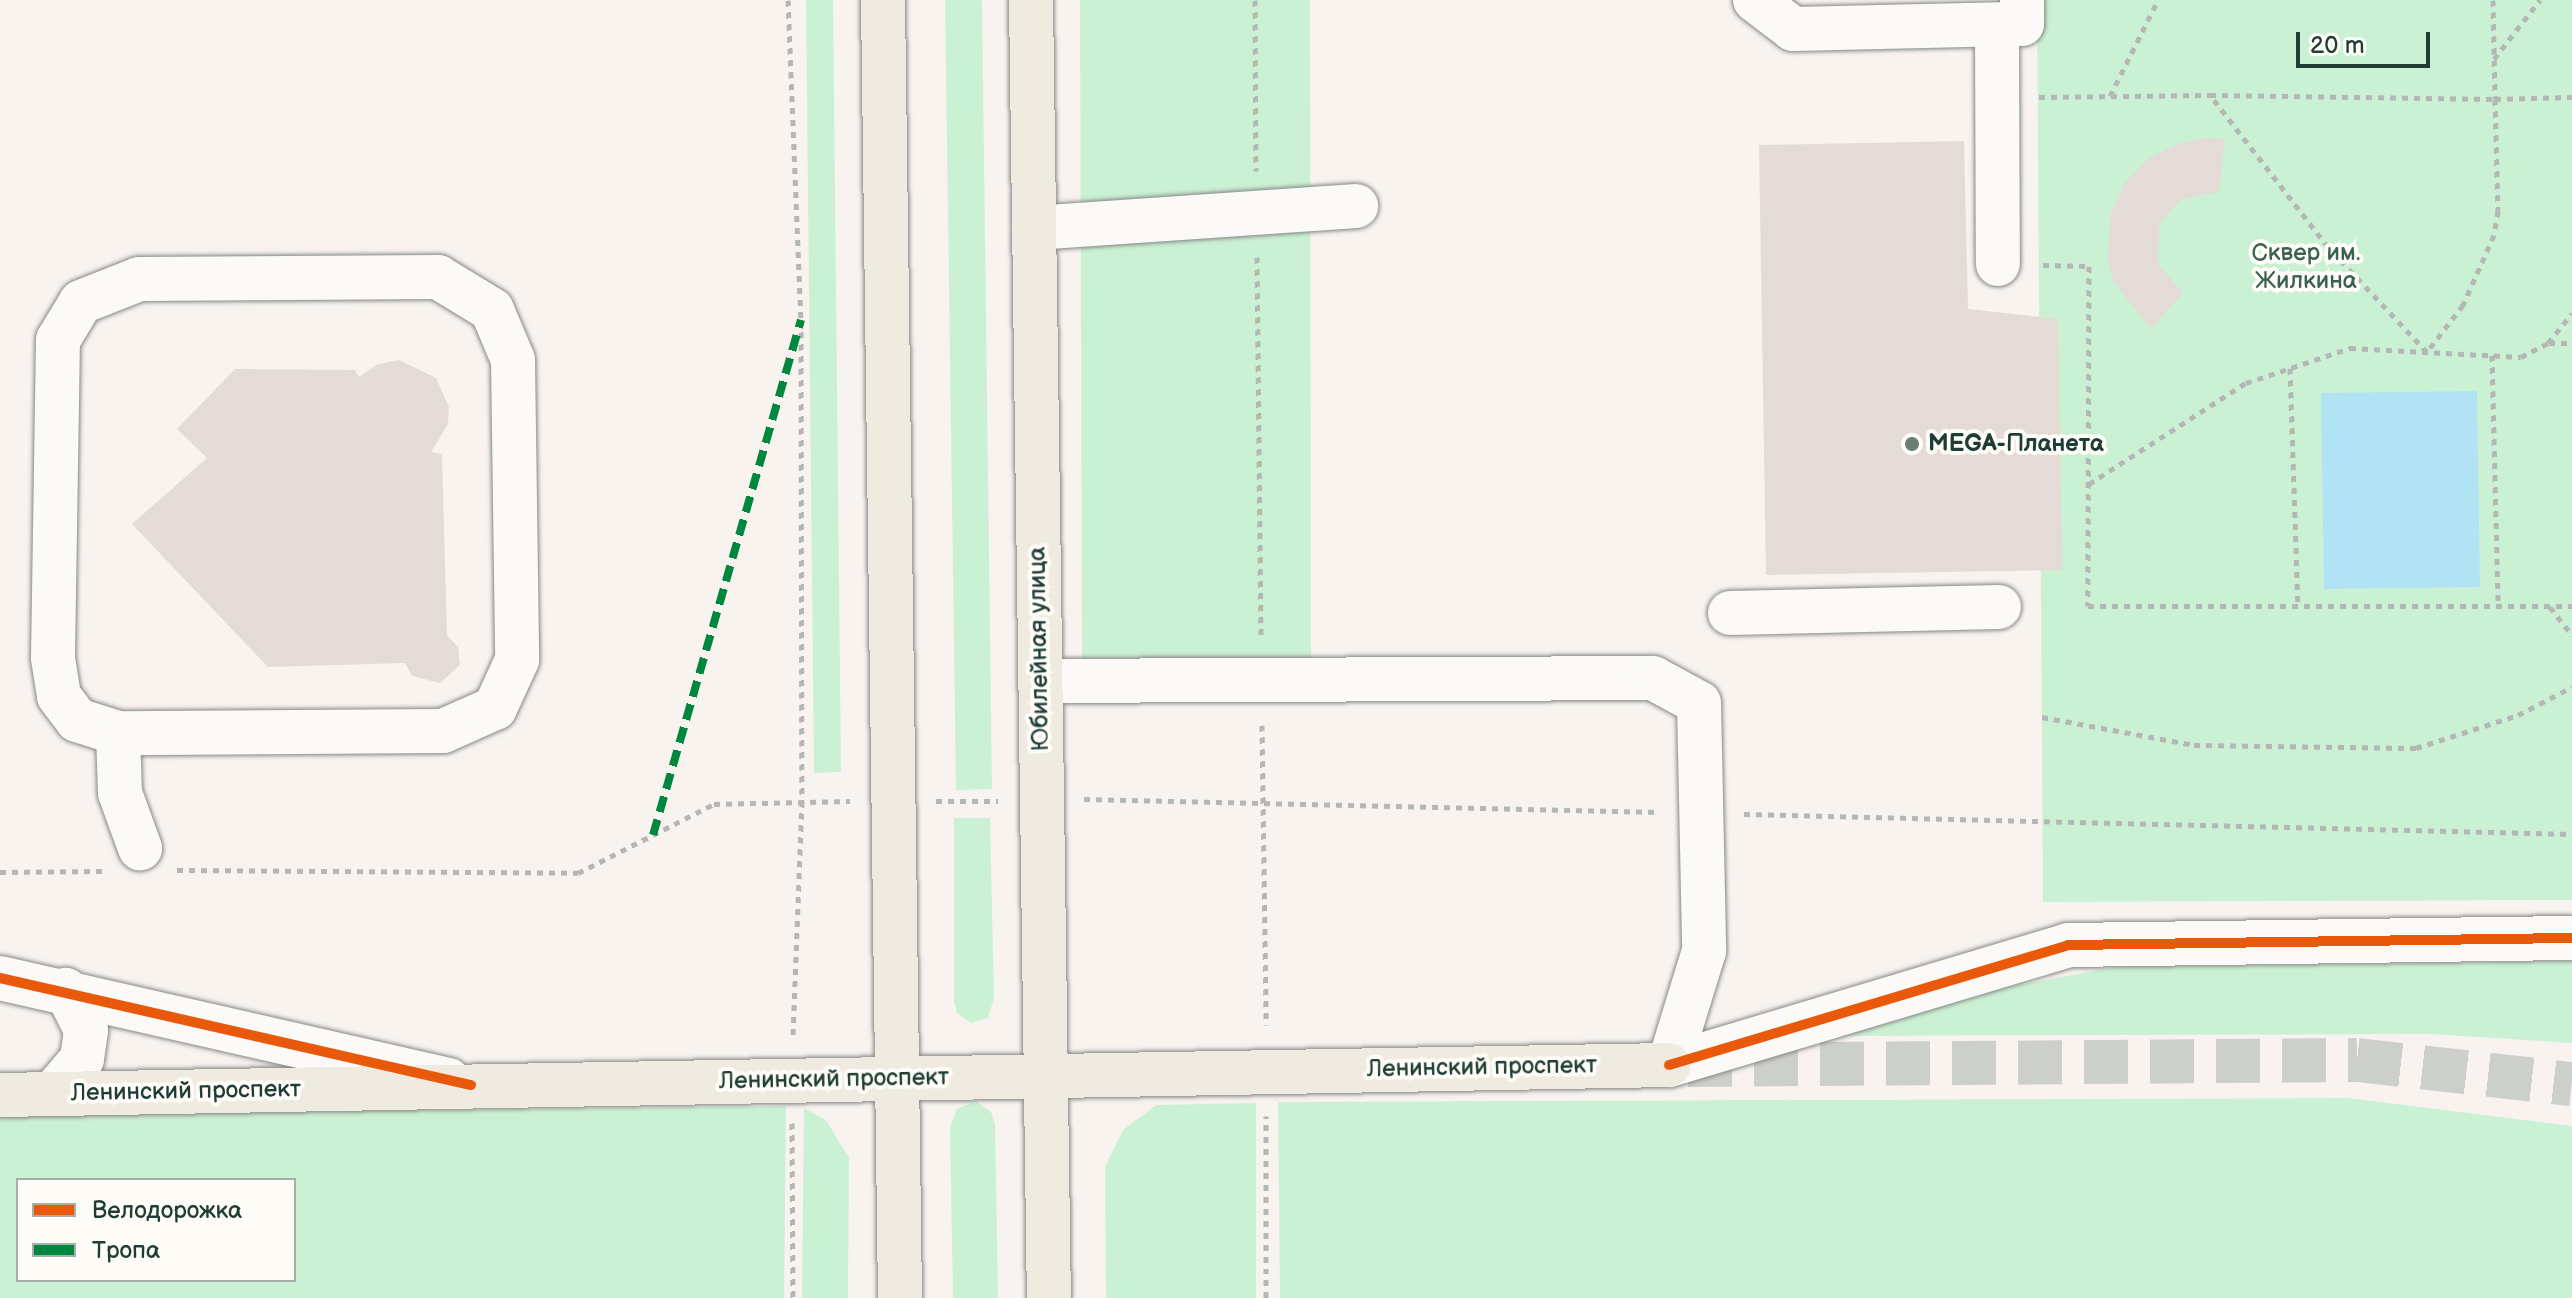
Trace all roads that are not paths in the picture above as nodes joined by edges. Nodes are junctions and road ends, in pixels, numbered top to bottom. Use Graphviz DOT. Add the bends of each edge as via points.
graph roads {
  1 [pos="883,0"];
  2 [pos="1031,0"];
  3 [pos="1755,0"];
  4 [pos="2009,13"];
  5 [pos="1356,206"];
  6 [pos="1034,228"];
  7 [pos="1998,264"];
  8 [pos="1999,607"];
  9 [pos="1730,613"];
  10 [pos="1040,681"];
  11 [pos="118,733"];
  12 [pos="142,863"];
  13 [pos="2572,938"];
  14 [pos="0,978"];
  15 [pos="66,990"];
  16 [pos="1669,1065"];
  17 [pos="1046,1075"];
  18 [pos="898,1078"];
  19 [pos="471,1085"];
  20 [pos="52,1094"];
  21 [pos="0,1095"];
  22 [pos="900,1298"];
  23 [pos="1049,1298"];
  1 -- 18 [label="main road"];
  2 -- 6 [label="main road, Юбилейная улица"];
  3 -- 4 [label="street" via="1793,29"];
  4 -- 7 [label="street" via="1997,97"];
  5 -- 6 [label="street"];
  6 -- 10 [label="main road, Юбилейная улица"];
  8 -- 9 [label="street"];
  10 -- 16 [label="street" via="1653,678 1699,703 1704,951"];
  10 -- 17 [label="main road, Юбилейная улица"];
  11 -- 11 [label="street" via="443,731 495,708 517,660 513,360 492,310 438,277 139,279 81,302 58,340 53,657 59,696 77,720"];
  11 -- 12 [label="street" via="120,793"];
  13 -- 16 [label="street" via="2068,945"];
  14 -- 15 [label="street"];
  15 -- 19 [label="street"];
  15 -- 20 [label="street" via="86,1030 82,1059"];
  16 -- 17 [label="main road, Ленинский проспект"];
  17 -- 18 [label="main road, Ленинский проспект"];
  17 -- 23 [label="main road, Юбилейная улица"];
  18 -- 19 [label="main road, Ленинский проспект"];
  18 -- 22 [label="main road"];
  19 -- 20 [label="main road, Ленинский проспект"];
  20 -- 21 [label="main road, Ленинский проспект"];
}
